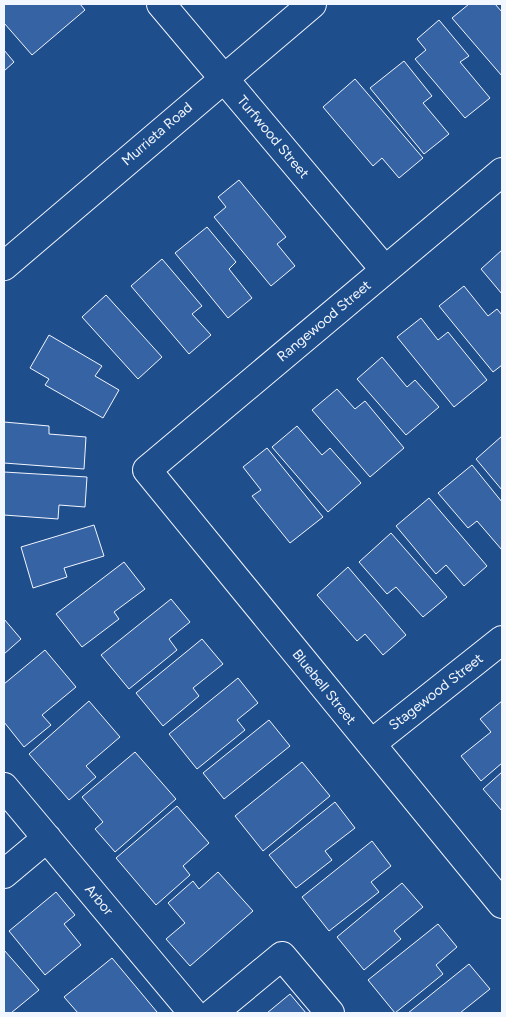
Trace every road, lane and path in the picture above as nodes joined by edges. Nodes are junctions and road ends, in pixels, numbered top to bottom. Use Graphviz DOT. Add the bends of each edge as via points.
graph roads {
  1 [pos="161,4"];
  2 [pos="312,4"];
  3 [pos="223,77"];
  4 [pos="502,172"];
  5 [pos="4,266"];
  6 [pos="385,270"];
  7 [pos="147,470"];
  8 [pos="502,640"];
  9 [pos="371,744"];
  10 [pos="4,787"];
  11 [pos="47,838"];
  12 [pos="4,874"];
  13 [pos="502,904"];
  14 [pos="193,1013"];
  15 [pos="213,1013"];
  16 [pos="330,1013"];
  1 -- 3 [label="street, Turfwood Street"];
  2 -- 3 [label="street, Murrieta Road"];
  3 -- 5 [label="street, Murrieta Road"];
  3 -- 6 [label="street, Turfwood Street"];
  4 -- 6 [label="street, Rangewood Street"];
  6 -- 7 [label="street, Rangewood Street"];
  7 -- 9 [label="street, Bluebell Street"];
  8 -- 9 [label="street, Stagewood Street"];
  9 -- 13 [label="street, Bluebell Street"];
  10 -- 11 [label="street, Arbor"];
  11 -- 12 [label="street"];
  11 -- 14 [label="street, Arbor"];
  15 -- 16 [label="street" via="282,956"];
}
